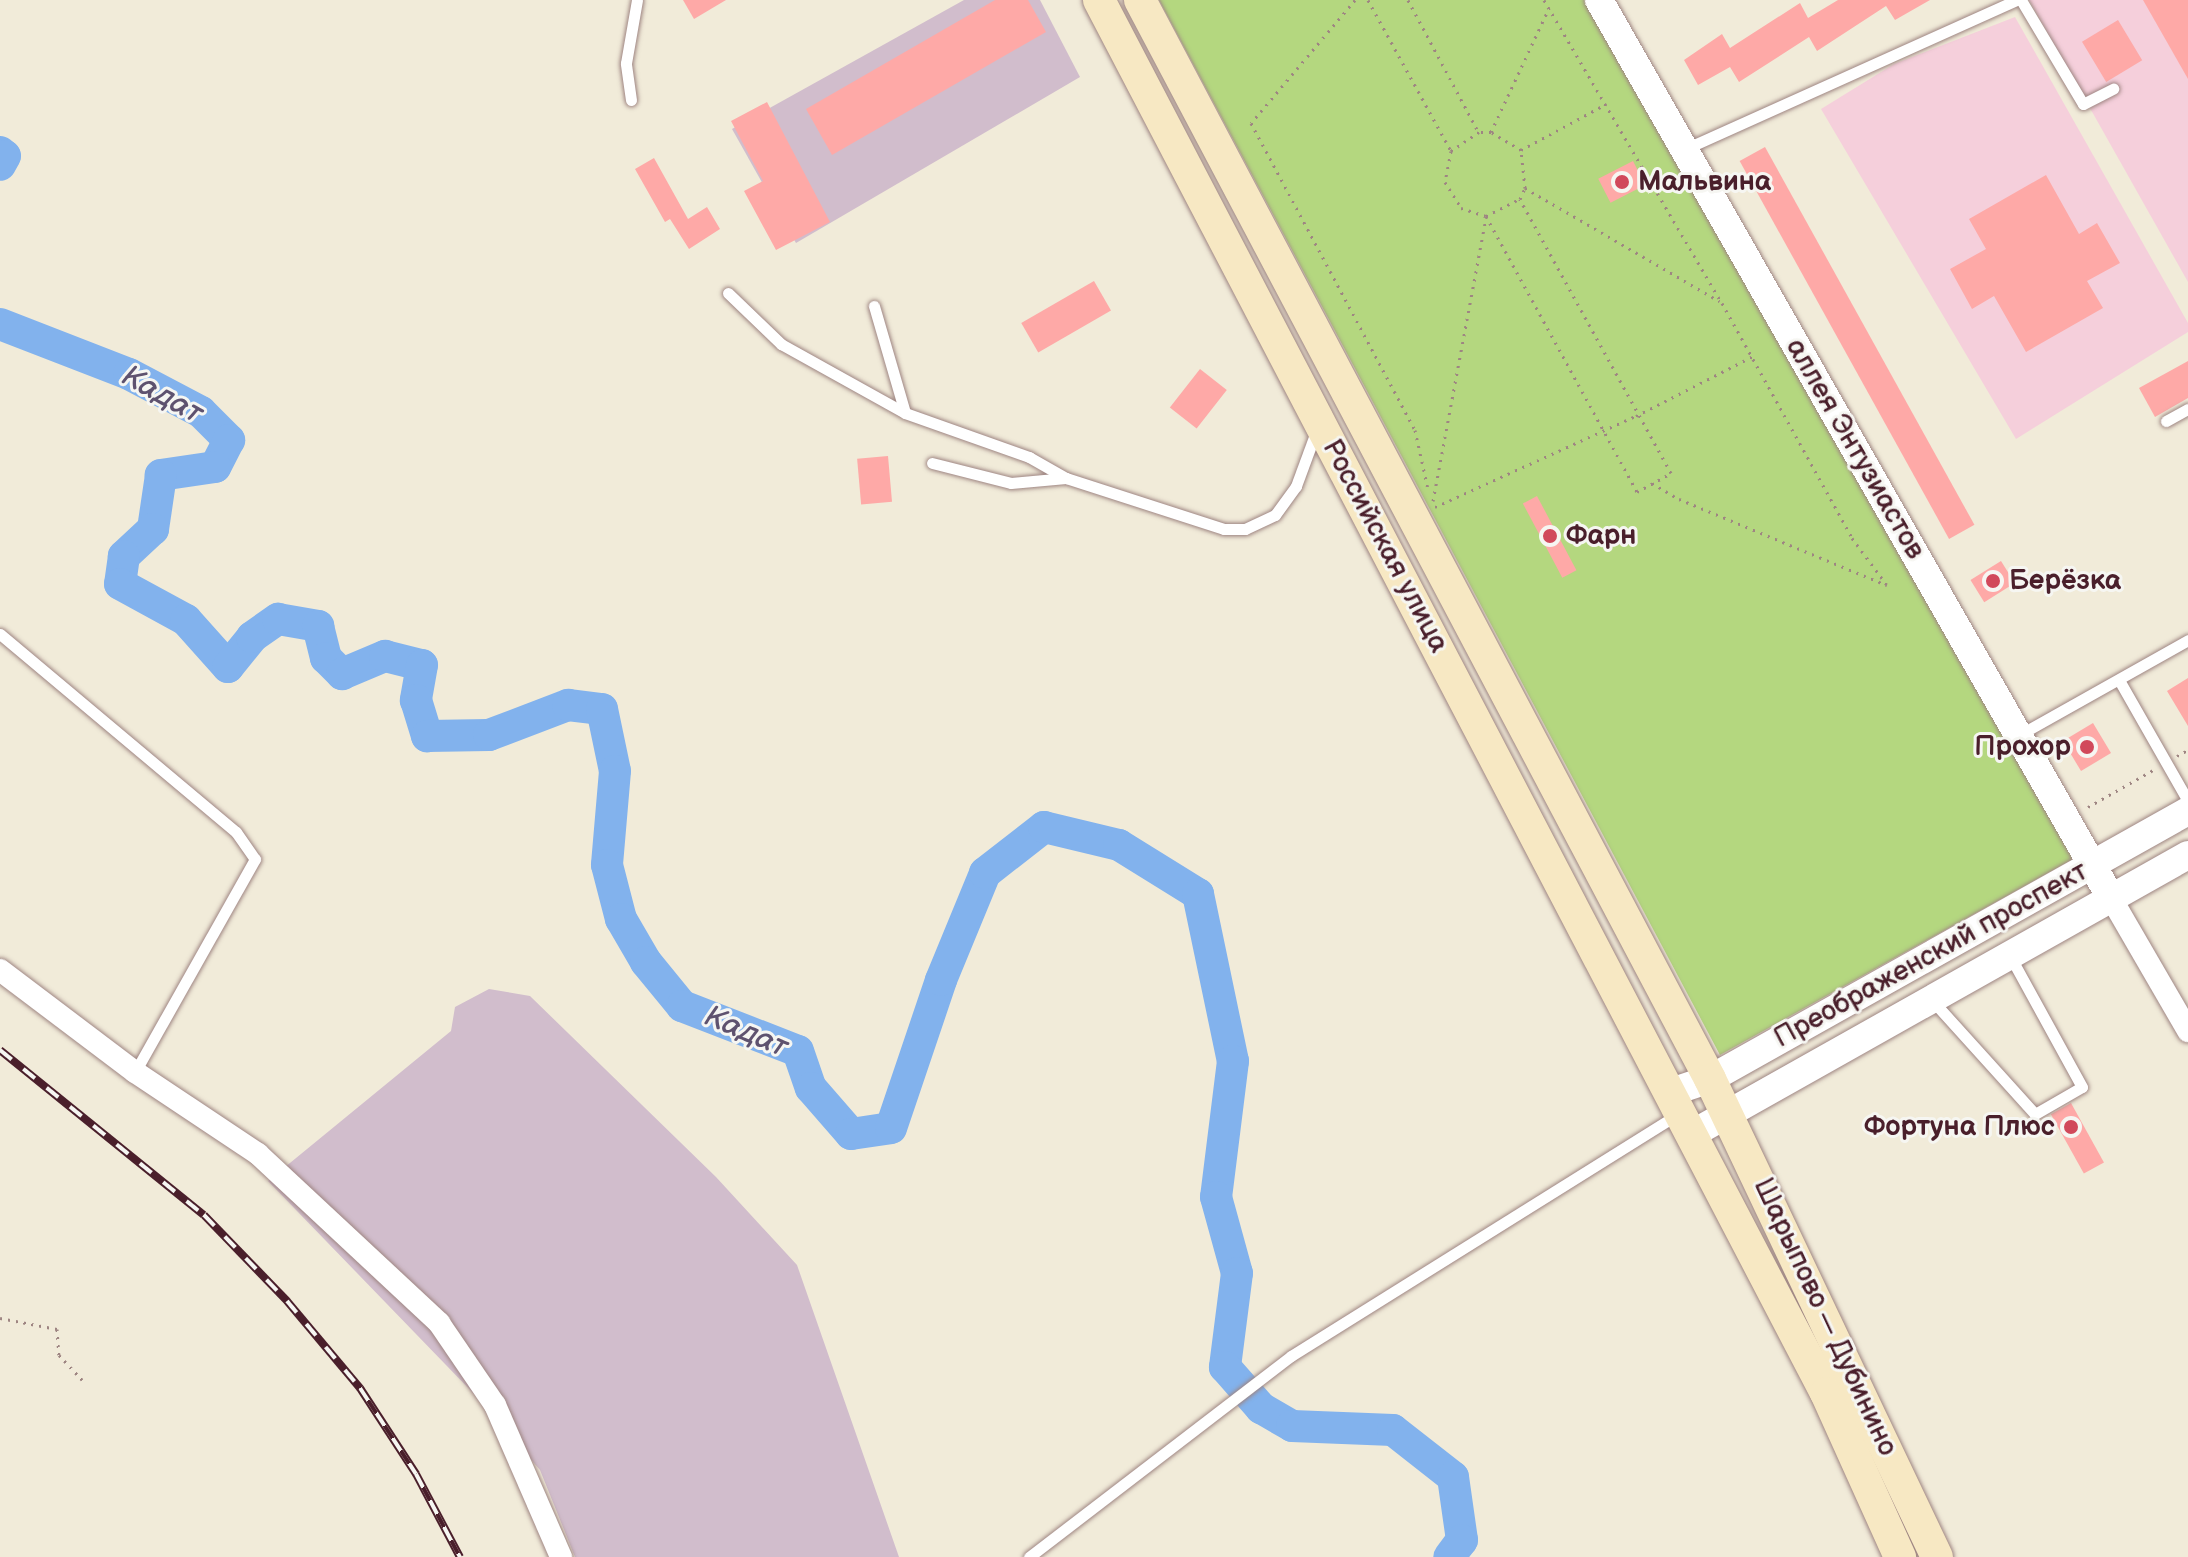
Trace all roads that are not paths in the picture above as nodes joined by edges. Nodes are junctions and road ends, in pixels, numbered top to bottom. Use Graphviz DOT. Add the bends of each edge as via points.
graph roads {
  1 [pos="637,0"];
  2 [pos="1099,0"];
  3 [pos="1140,0"];
  4 [pos="1599,0"];
  5 [pos="2019,0"];
  6 [pos="2113,89"];
  7 [pos="631,100"];
  8 [pos="1684,149"];
  9 [pos="728,293"];
  10 [pos="874,306"];
  11 [pos="2188,409"];
  12 [pos="905,413"];
  13 [pos="2166,421"];
  14 [pos="1320,422"];
  15 [pos="932,463"];
  16 [pos="1066,478"];
  17 [pos="0,634"];
  18 [pos="2188,640"];
  19 [pos="2119,680"];
  20 [pos="2019,735"];
  21 [pos="2188,801"];
  22 [pos="2188,811"];
  23 [pos="2188,855"];
  24 [pos="2093,865"];
  25 [pos="2111,898"];
  26 [pos="2009,954"];
  27 [pos="0,970"];
  28 [pos="1931,998"];
  29 [pos="2188,1031"];
  30 [pos="135,1072"];
  31 [pos="1710,1079"];
  32 [pos="1681,1113"];
  33 [pos="1728,1114"];
  34 [pos="561,1557"];
  35 [pos="1029,1557"];
  36 [pos="1900,1557"];
  37 [pos="1937,1557"];
  1 -- 7 [label="lane" via="626,63"];
  2 -- 14 [label="main road, Российская улица"];
  3 -- 31 [label="main road, Российская улица"];
  4 -- 8 [label="street, аллея Энтузиастов"];
  5 -- 6 [label="lane" via="2083,104"];
  5 -- 8 [label="lane"];
  8 -- 20 [label="street, аллея Энтузиастов"];
  9 -- 12 [label="lane" via="781,344"];
  10 -- 12 [label="lane"];
  11 -- 13 [label="lane"];
  12 -- 16 [label="lane" via="1029,457"];
  14 -- 16 [label="lane" via="1286,502 1268,520 1245,529 1201,523"];
  14 -- 32 [label="main road, Российская улица"];
  15 -- 16 [label="lane" via="1011,483"];
  17 -- 30 [label="lane" via="236,832 255,859"];
  18 -- 19 [label="lane"];
  19 -- 20 [label="lane"];
  19 -- 21 [label="lane"];
  20 -- 24 [label="street, аллея Энтузиастов"];
  22 -- 24 [label="street, Преображенский проспект"];
  23 -- 25 [label="street, Преображенский проспект"];
  24 -- 25 [label="street, аллея Энтузиастов"];
  24 -- 31 [label="street, Преображенский проспект"];
  25 -- 26 [label="street, Преображенский проспект"];
  25 -- 29 [label="street"];
  26 -- 28 [label="street, Преображенский проспект"];
  26 -- 28 [label="lane" via="2082,1087 2035,1114"];
  27 -- 30 [label="street"];
  28 -- 33 [label="street, Преображенский проспект"];
  30 -- 34 [label="street" via="258,1154 439,1323 495,1405"];
  31 -- 32 [label="street, Преображенский проспект"];
  31 -- 33 [label="main road, Шарыпово — Дубинино"];
  32 -- 33 [label="street, Преображенский проспект"];
  32 -- 35 [label="lane" via="1291,1356"];
  32 -- 36 [label="main road, Шарыпово — Дубинино" via="1826,1393"];
  33 -- 37 [label="main road, Шарыпово — Дубинино"];
}
